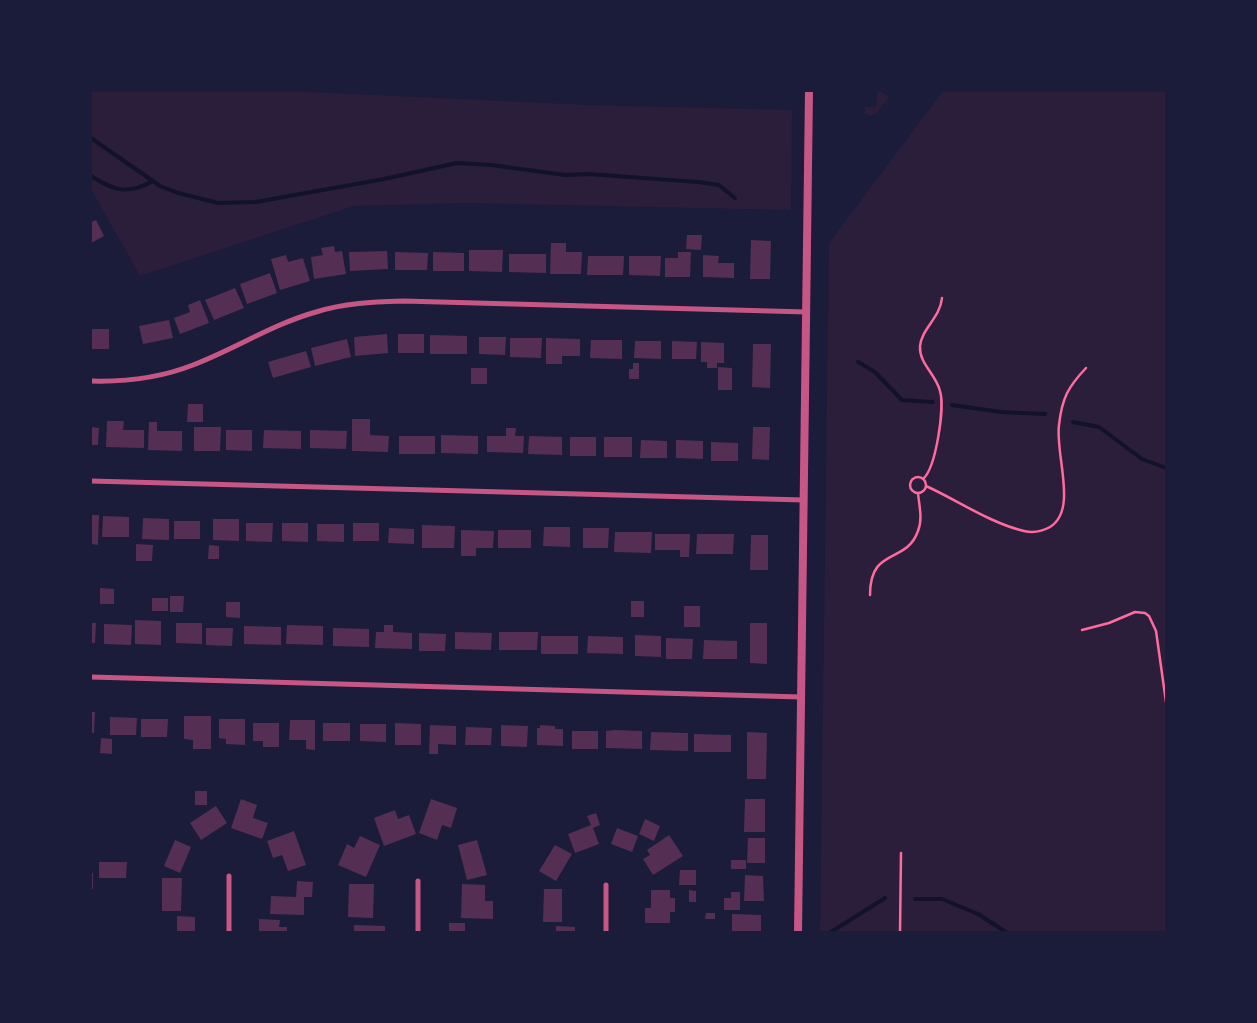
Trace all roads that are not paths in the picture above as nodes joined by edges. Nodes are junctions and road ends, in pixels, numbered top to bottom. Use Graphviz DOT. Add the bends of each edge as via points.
graph roads {
  1 [pos="809,91"];
  2 [pos="807,312"];
  3 [pos="91,381"];
  4 [pos="91,481"];
  5 [pos="804,500"];
  6 [pos="91,678"];
  7 [pos="800,697"];
  8 [pos="230,876"];
  9 [pos="418,881"];
  10 [pos="606,884"];
  11 [pos="229,932"];
  12 [pos="418,932"];
  13 [pos="606,932"];
  14 [pos="798,932"];
  1 -- 2 [label="street"];
  2 -- 3 [label="street" via="403,301 356,303 296,318 178,371 141,379"];
  2 -- 5 [label="street"];
  4 -- 5 [label="street"];
  5 -- 7 [label="street"];
  6 -- 7 [label="street"];
  7 -- 14 [label="street"];
  8 -- 11 [label="street"];
  9 -- 12 [label="street"];
  10 -- 13 [label="street"];
}
